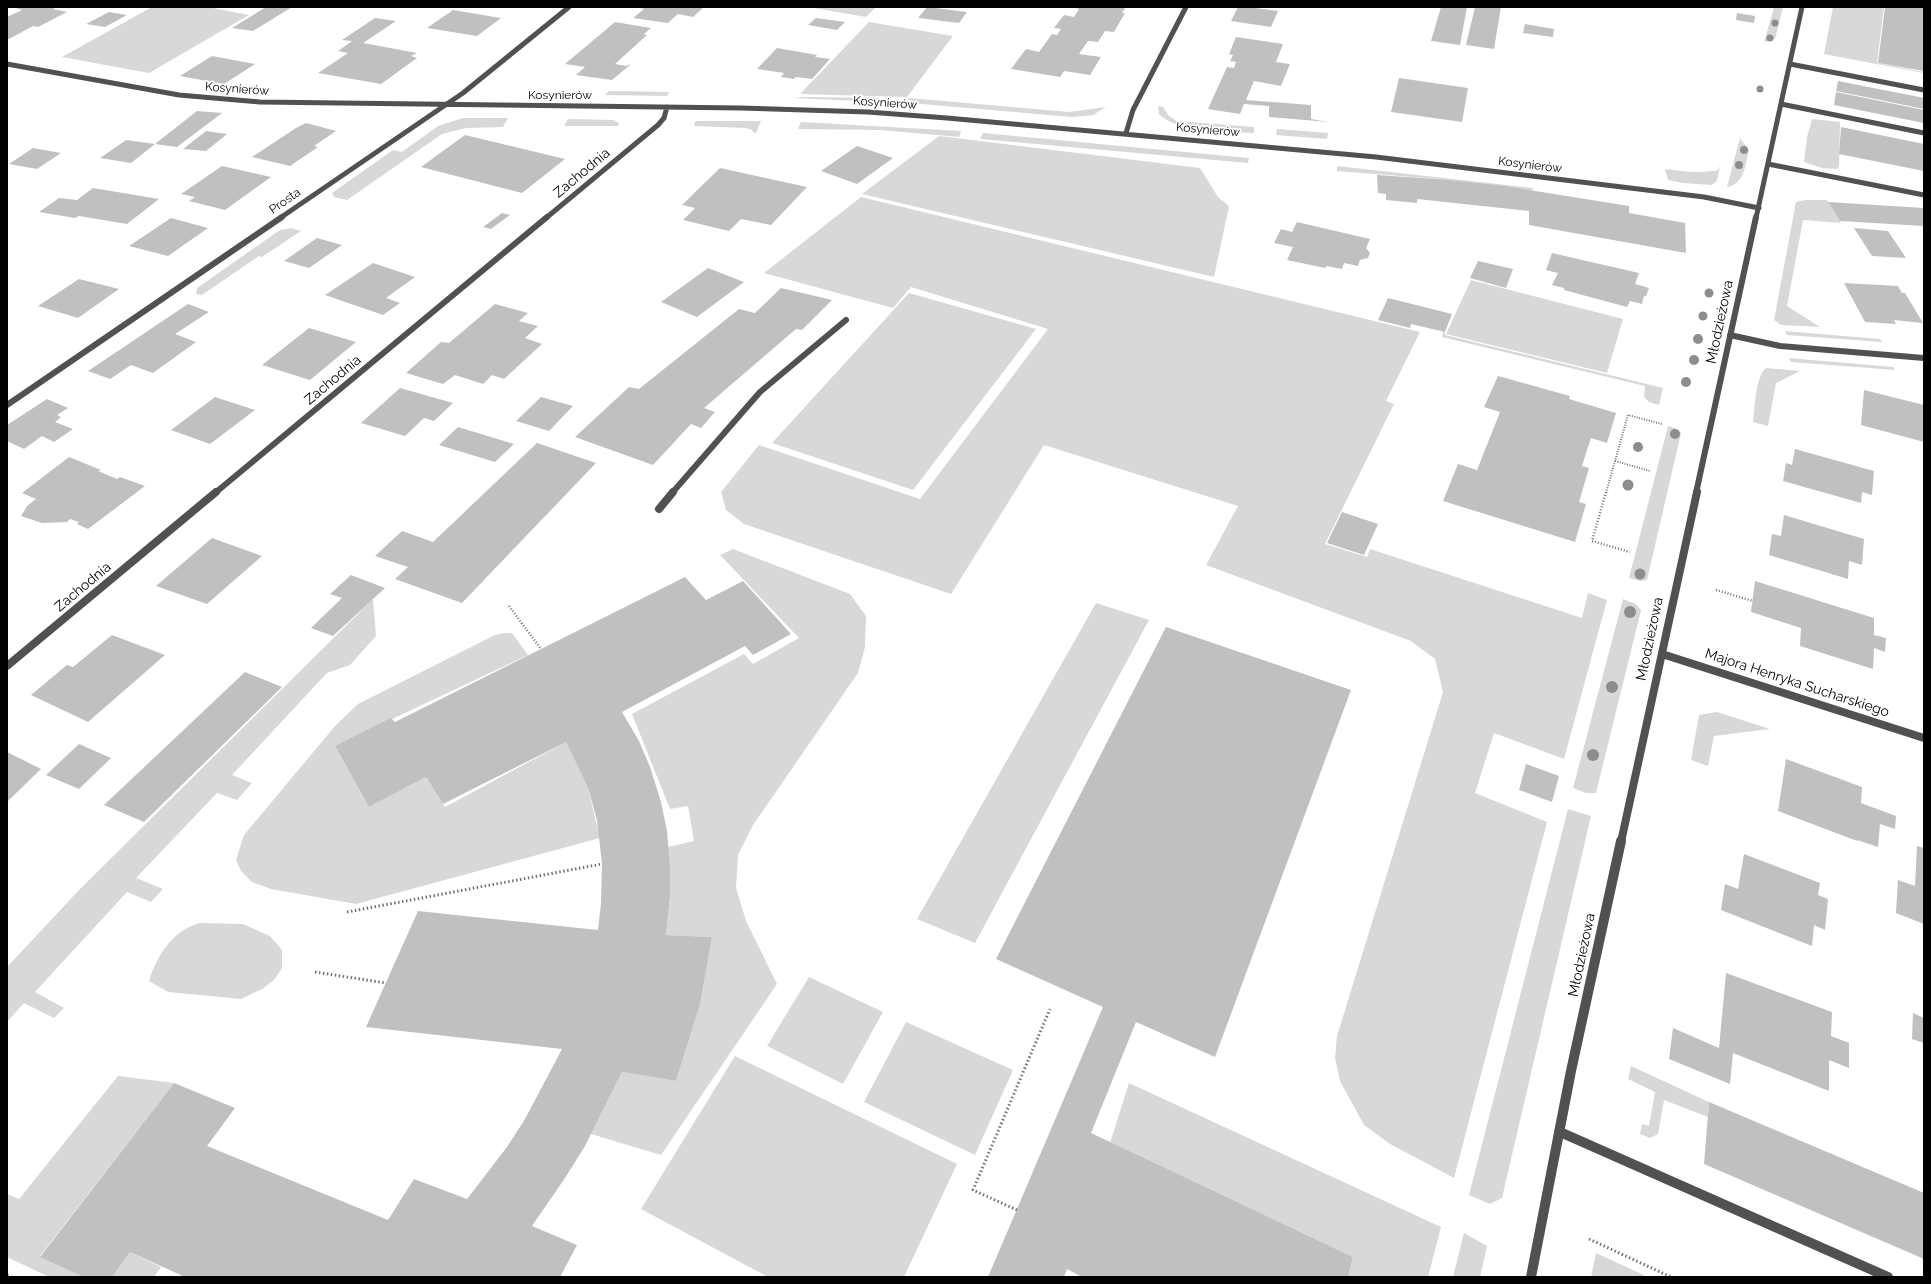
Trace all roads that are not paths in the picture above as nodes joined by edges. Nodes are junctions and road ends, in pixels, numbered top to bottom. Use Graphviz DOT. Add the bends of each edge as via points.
graph roads {
  1 [pos="569,7"];
  2 [pos="1186,7"];
  3 [pos="1802,7"];
  4 [pos="7,64"];
  5 [pos="1790,64"];
  6 [pos="1924,90"];
  7 [pos="1781,104"];
  8 [pos="444,106"];
  9 [pos="667,107"];
  10 [pos="1126,133"];
  11 [pos="1924,133"];
  12 [pos="1768,164"];
  13 [pos="1924,195"];
  14 [pos="1759,208"];
  15 [pos="846,320"];
  16 [pos="1730,335"];
  17 [pos="1924,358"];
  18 [pos="7,405"];
  19 [pos="659,509"];
  20 [pos="1662,654"];
  21 [pos="7,666"];
  22 [pos="1924,738"];
  23 [pos="1560,1132"];
  24 [pos="1531,1277"];
  25 [pos="1888,1277"];
  1 -- 8 [label="street, Prosta" via="464,93"];
  2 -- 10 [label="street" via="1133,110"];
  3 -- 5 [label="street, Młodzieżowa"];
  4 -- 8 [label="street, Kosynierów" via="145,90 219,99"];
  5 -- 6 [label="street"];
  5 -- 7 [label="street, Młodzieżowa"];
  7 -- 11 [label="street"];
  7 -- 12 [label="street, Młodzieżowa"];
  8 -- 9 [label="street, Kosynierów"];
  8 -- 18 [label="street, Prosta"];
  9 -- 10 [label="street, Kosynierów" via="868,112"];
  9 -- 21 [label="street, Zachodnia" via="664,118 658,125"];
  10 -- 14 [label="street, Kosynierów" via="1412,161 1704,198"];
  12 -- 13 [label="street"];
  12 -- 14 [label="street, Młodzieżowa"];
  14 -- 16 [label="street, Młodzieżowa"];
  15 -- 19 [label="street" via="760,392"];
  16 -- 17 [label="street" via="1780,346"];
  16 -- 20 [label="street, Młodzieżowa"];
  20 -- 22 [label="street, Majora Henryka Sucharskiego"];
  20 -- 23 [label="street, Młodzieżowa"];
  23 -- 24 [label="street, Młodzieżowa"];
  23 -- 25 [label="street"];
}
